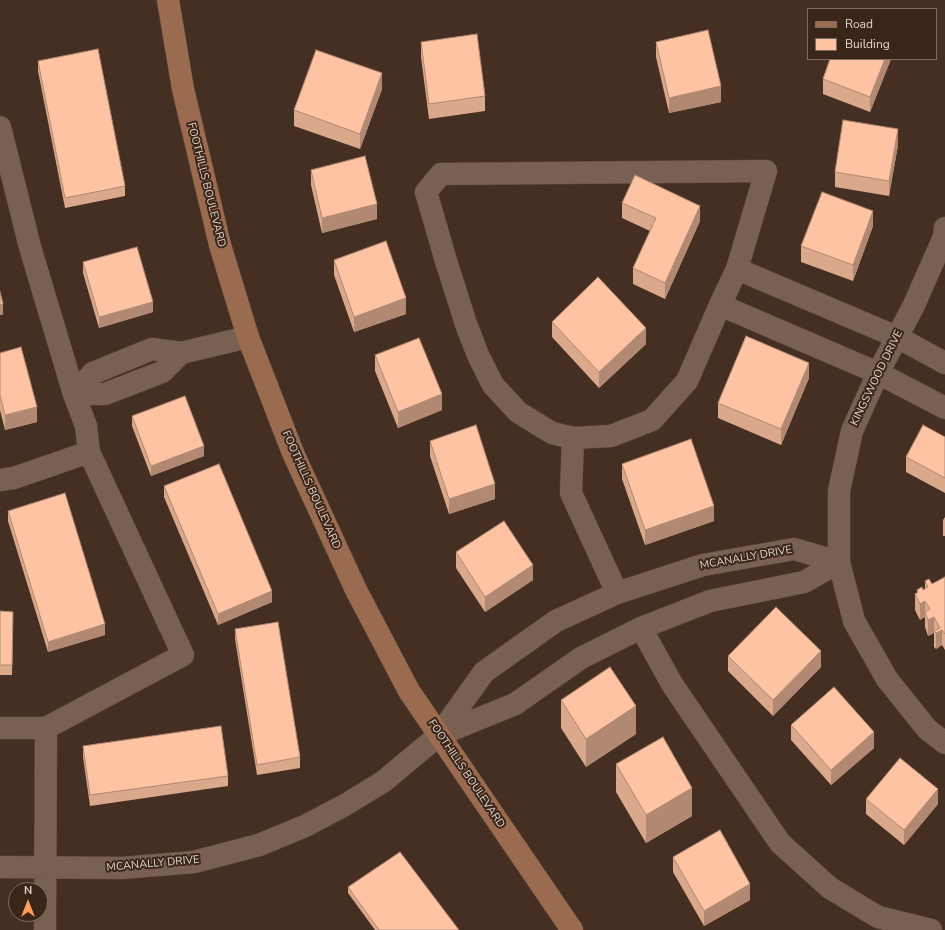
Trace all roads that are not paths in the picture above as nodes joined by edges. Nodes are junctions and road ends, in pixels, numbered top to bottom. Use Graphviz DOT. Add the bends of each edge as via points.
graph roads {
  1 [pos="168,0"];
  2 [pos="0,126"];
  3 [pos="945,228"];
  4 [pos="737,269"];
  5 [pos="720,305"];
  6 [pos="248,337"];
  7 [pos="897,337"];
  8 [pos="945,363"];
  9 [pos="878,373"];
  10 [pos="74,394"];
  11 [pos="945,408"];
  12 [pos="572,438"];
  13 [pos="89,452"];
  14 [pos="0,480"];
  15 [pos="839,562"];
  16 [pos="617,592"];
  17 [pos="641,628"];
  18 [pos="0,728"];
  19 [pos="46,728"];
  20 [pos="439,735"];
  21 [pos="945,743"];
  22 [pos="0,868"];
  23 [pos="45,868"];
  24 [pos="45,930"];
  25 [pos="572,930"];
  26 [pos="931,930"];
  1 -- 6 [label="main road, FOOTHILLS BOULEVARD" via="183,89 207,192"];
  2 -- 10 [label="street" via="30,247"];
  3 -- 7 [label="street, KINGSWOOD DRIVE" via="944,237"];
  4 -- 5 [label="street"];
  4 -- 7 [label="street"];
  4 -- 12 [label="street" via="766,171 441,174 426,192 464,317 481,361 493,385 518,412 552,433"];
  5 -- 9 [label="street"];
  5 -- 12 [label="street" via="687,381 652,420 611,436"];
  6 -- 10 [label="street" via="181,353 162,372 105,394"];
  6 -- 20 [label="main road, FOOTHILLS BOULEVARD" via="293,453 356,590 409,690"];
  7 -- 8 [label="street"];
  7 -- 9 [label="street, KINGSWOOD DRIVE"];
  9 -- 11 [label="street"];
  9 -- 15 [label="street, KINGSWOOD DRIVE" via="852,431 839,491"];
  10 -- 13 [label="street" via="86,426"];
  12 -- 16 [label="street" via="571,493"];
  13 -- 14 [label="street" via="14,478"];
  13 -- 19 [label="street" via="184,655"];
  15 -- 16 [label="street, MCANALLY DRIVE" via="794,549 702,565"];
  15 -- 17 [label="street, MCANALLY DRIVE" via="804,582 710,600"];
  15 -- 21 [label="street, KINGSWOOD DRIVE" via="854,621 887,679 927,730"];
  16 -- 20 [label="street, MCANALLY DRIVE" via="556,621 484,672"];
  17 -- 20 [label="street, MCANALLY DRIVE" via="581,658 515,704"];
  17 -- 26 [label="street" via="672,684 780,843 830,888 878,917"];
  18 -- 19 [label="street"];
  19 -- 23 [label="street"];
  20 -- 23 [label="street, MCANALLY DRIVE" via="384,781 305,826 259,845 194,862 122,868"];
  20 -- 25 [label="main road, FOOTHILLS BOULEVARD"];
  22 -- 23 [label="street, MCANALLY DRIVE"];
  23 -- 24 [label="street"];
}
